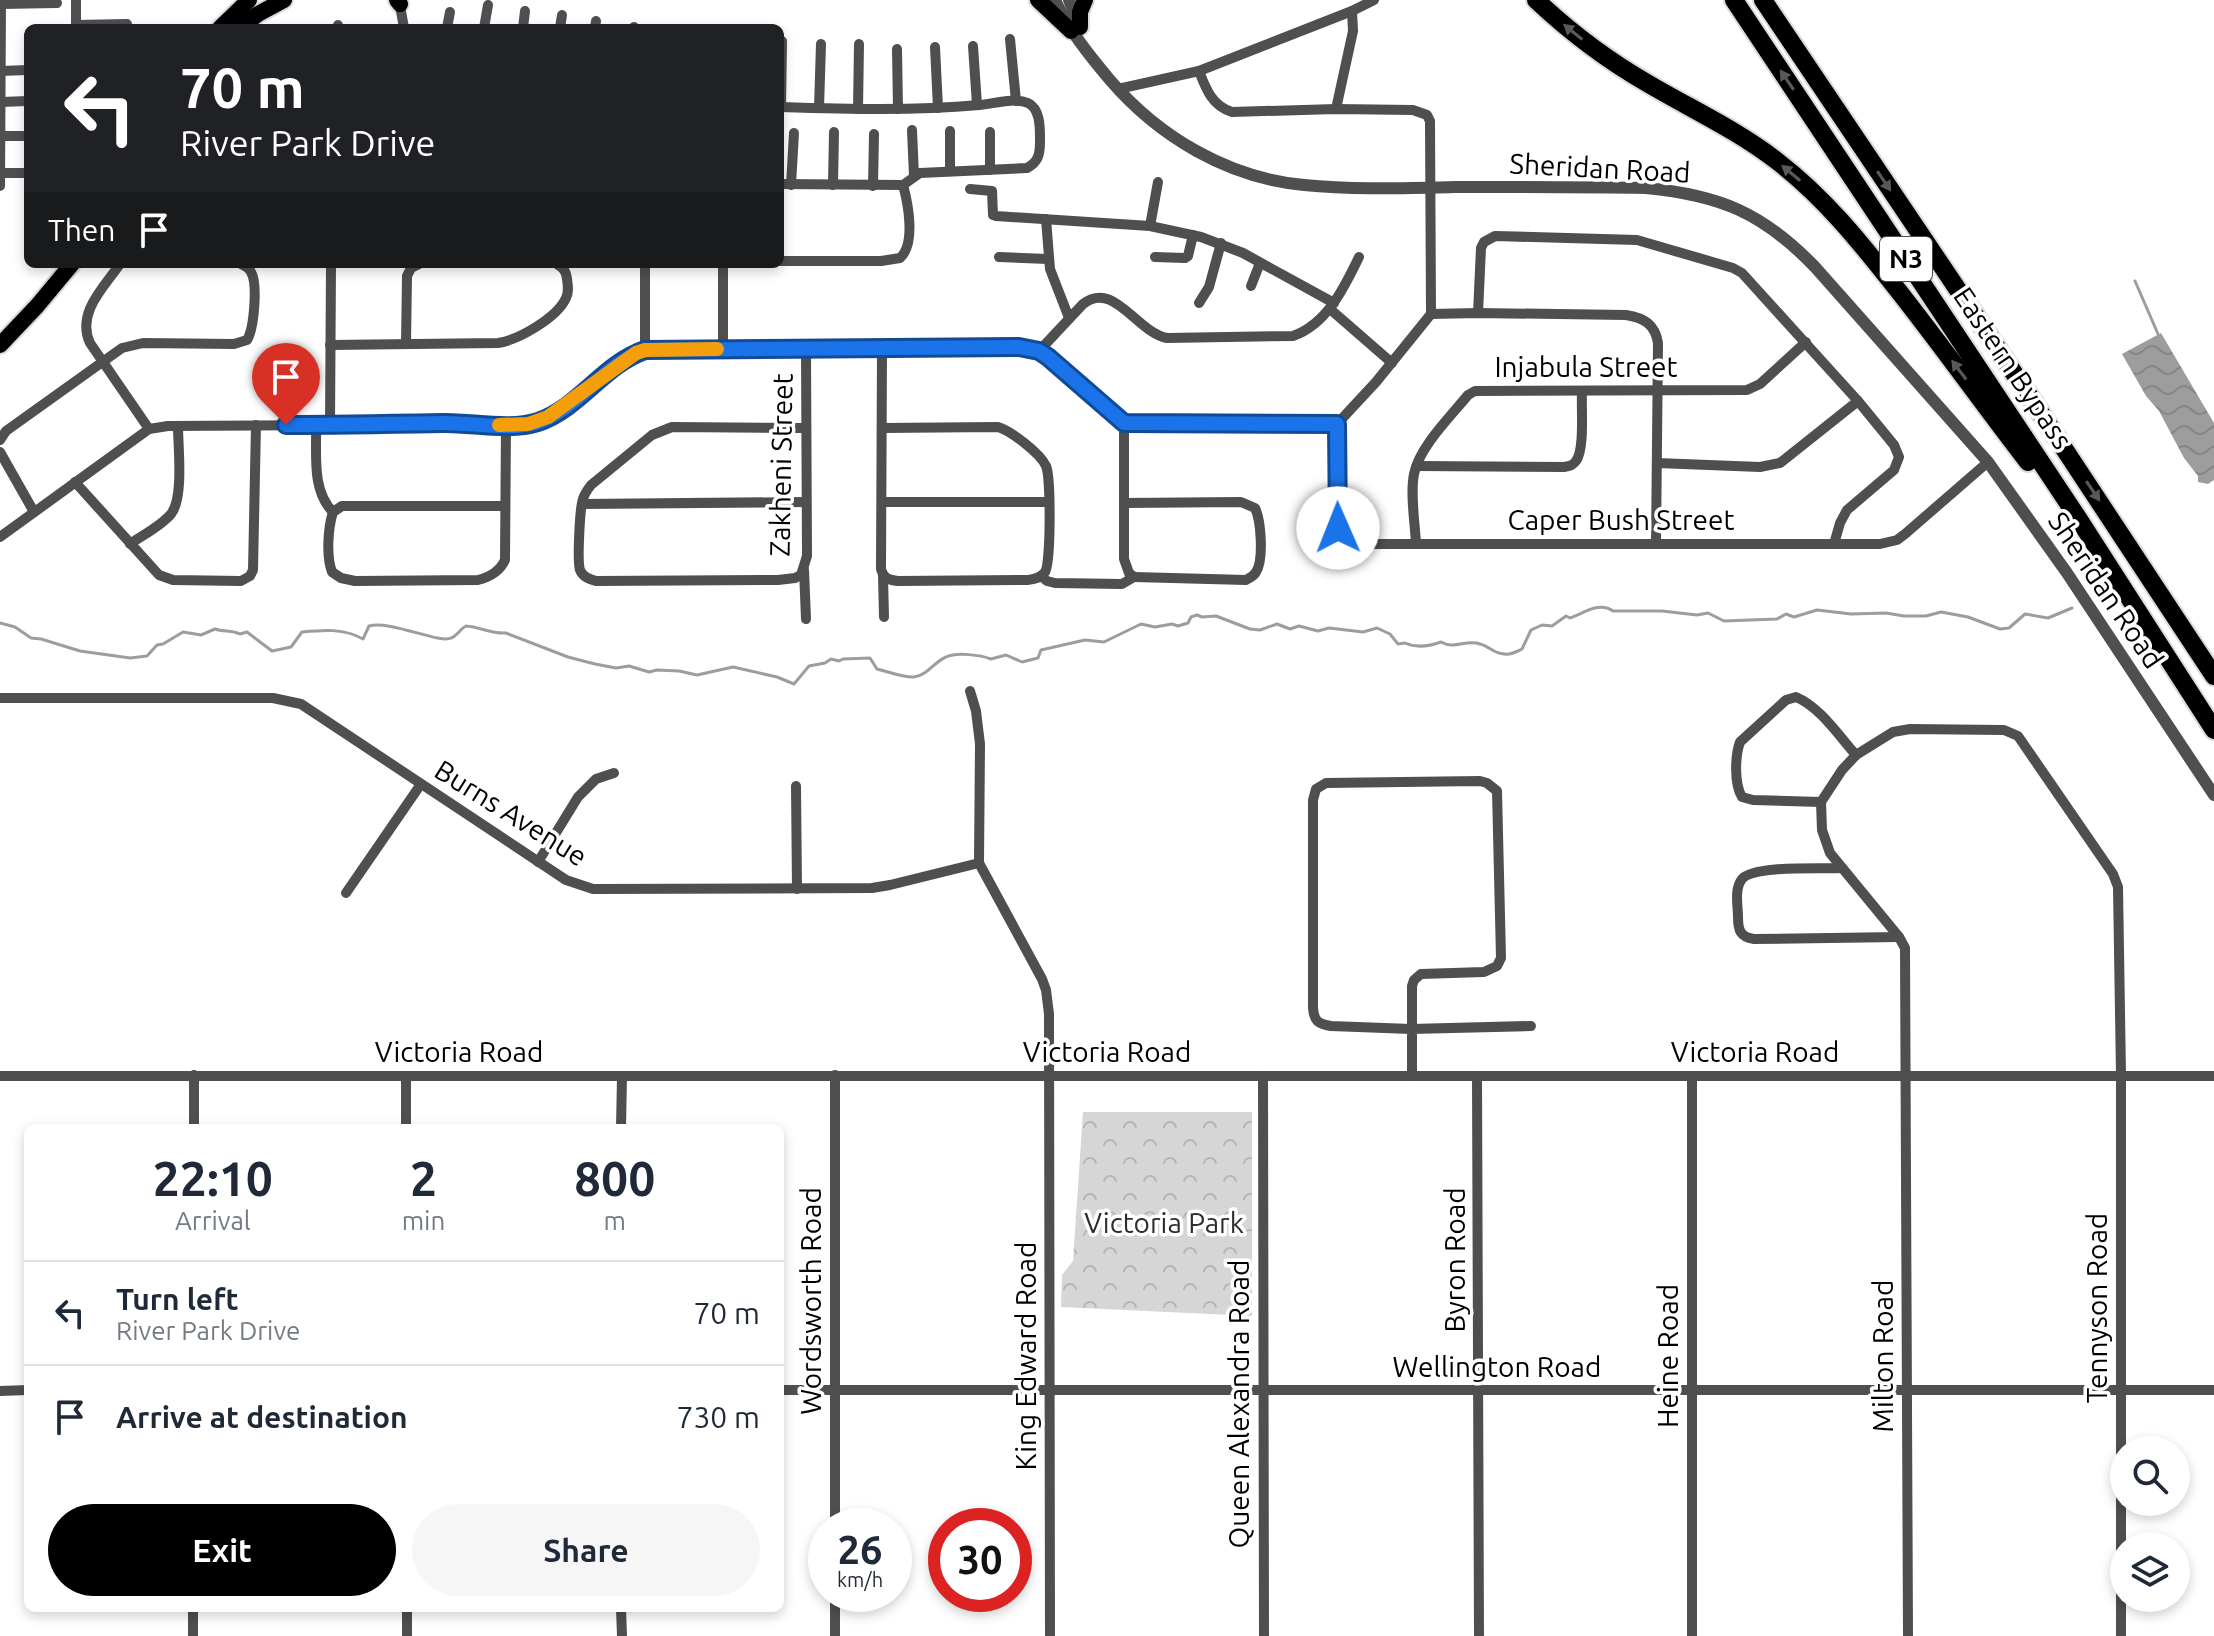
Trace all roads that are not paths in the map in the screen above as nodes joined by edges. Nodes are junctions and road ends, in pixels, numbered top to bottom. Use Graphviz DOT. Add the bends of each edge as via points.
graph roads {
  1 [pos="76,0"];
  2 [pos="249,0"];
  3 [pos="284,0"];
  4 [pos="1038,0"];
  5 [pos="1055,0"];
  6 [pos="1069,0"];
  7 [pos="1085,0"];
  8 [pos="1374,0"];
  9 [pos="1536,0"];
  10 [pos="1734,0"];
  11 [pos="1763,0"];
  12 [pos="399,1"];
  13 [pos="1,2"];
  14 [pos="57,3"];
  15 [pos="488,5"];
  16 [pos="525,11"];
  17 [pos="1352,11"];
  18 [pos="450,12"];
  19 [pos="562,15"];
  20 [pos="76,24"];
  21 [pos="224,24"];
  22 [pos="245,24"];
  23 [pos="403,24"];
  24 [pos="448,24"];
  25 [pos="485,24"];
  26 [pos="523,24"];
  27 [pos="561,24"];
  28 [pos="1076,29"];
  29 [pos="1010,39"];
  30 [pos="821,44"];
  31 [pos="859,44"];
  32 [pos="973,46"];
  33 [pos="935,47"];
  34 [pos="897,49"];
  35 [pos="24,70"];
  36 [pos="0,71"];
  37 [pos="1199,71"];
  38 [pos="1118,89"];
  39 [pos="24,101"];
  40 [pos="1016,101"];
  41 [pos="1,102"];
  42 [pos="977,105"];
  43 [pos="784,107"];
  44 [pos="819,108"];
  45 [pos="938,108"];
  46 [pos="858,109"];
  47 [pos="898,109"];
  48 [pos="1336,109"];
  49 [pos="912,130"];
  50 [pos="950,131"];
  51 [pos="834,132"];
  52 [pos="990,132"];
  53 [pos="794,133"];
  54 [pos="874,134"];
  55 [pos="1,136"];
  56 [pos="24,136"];
  57 [pos="950,170"];
  58 [pos="990,170"];
  59 [pos="1,173"];
  60 [pos="24,173"];
  61 [pos="914,176"];
  62 [pos="1158,182"];
  63 [pos="786,184"];
  64 [pos="833,185"];
  65 [pos="903,185"];
  66 [pos="0,186"];
  67 [pos="873,186"];
  68 [pos="1429,187"];
  69 [pos="970,189"];
  70 [pos="1046,219"];
  71 [pos="1150,226"];
  72 [pos="1193,235"];
  73 [pos="1221,243"];
  74 [pos="999,257"];
  75 [pos="1155,257"];
  76 [pos="1359,257"];
  77 [pos="1048,259"];
  78 [pos="784,261"];
  79 [pos="1260,263"];
  80 [pos="59,268"];
  81 [pos="69,268"];
  82 [pos="117,268"];
  83 [pos="247,268"];
  84 [pos="331,268"];
  85 [pos="411,268"];
  86 [pos="561,268"];
  87 [pos="645,268"];
  88 [pos="723,268"];
  89 [pos="1251,286"];
  90 [pos="1199,303"];
  91 [pos="1332,306"];
  92 [pos="1478,313"];
  93 [pos="1431,314"];
  94 [pos="1069,318"];
  95 [pos="0,331"];
  96 [pos="1806,342"];
  97 [pos="406,343"];
  98 [pos="0,345"];
  99 [pos="330,345"];
  100 [pos="723,349"];
  101 [pos="882,349"];
  102 [pos="645,350"];
  103 [pos="806,350"];
  104 [pos="1039,351"];
  105 [pos="103,363"];
  106 [pos="1392,363"];
  107 [pos="1582,392"];
  108 [pos="1657,392"];
  109 [pos="1858,401"];
  110 [pos="1124,423"];
  111 [pos="1337,424"];
  112 [pos="256,425"];
  113 [pos="316,425"];
  114 [pos="330,425"];
  115 [pos="506,425"];
  116 [pos="178,426"];
  117 [pos="805,428"];
  118 [pos="882,428"];
  119 [pos="149,429"];
  120 [pos="0,440"];
  121 [pos="0,452"];
  122 [pos="1988,462"];
  123 [pos="1657,463"];
  124 [pos="1417,466"];
  125 [pos="75,482"];
  126 [pos="806,502"];
  127 [pos="883,502"];
  128 [pos="1049,502"];
  129 [pos="1125,503"];
  130 [pos="582,504"];
  131 [pos="504,506"];
  132 [pos="34,512"];
  133 [pos="332,515"];
  134 [pos="2078,518"];
  135 [pos="0,537"];
  136 [pos="1656,543"];
  137 [pos="130,544"];
  138 [pos="1416,544"];
  139 [pos="1834,544"];
  140 [pos="800,574"];
  141 [pos="1043,574"];
  142 [pos="885,577"];
  143 [pos="1134,577"];
  144 [pos="884,617"];
  145 [pos="806,619"];
  146 [pos="2214,676"];
  147 [pos="970,691"];
  148 [pos="0,698"];
  149 [pos="2214,730"];
  150 [pos="1856,755"];
  151 [pos="614,773"];
  152 [pos="421,784"];
  153 [pos="796,786"];
  154 [pos="2214,795"];
  155 [pos="1821,802"];
  156 [pos="538,862"];
  157 [pos="979,863"];
  158 [pos="1842,868"];
  159 [pos="797,889"];
  160 [pos="346,893"];
  161 [pos="1899,937"];
  162 [pos="1531,1026"];
  163 [pos="1411,1029"];
  164 [pos="194,1075"];
  165 [pos="835,1075"];
  166 [pos="1905,1075"];
  167 [pos="2121,1075"];
  168 [pos="0,1076"];
  169 [pos="406,1076"];
  170 [pos="622,1076"];
  171 [pos="1263,1076"];
  172 [pos="1412,1076"];
  173 [pos="1477,1076"];
  174 [pos="1692,1076"];
  175 [pos="2214,1076"];
  176 [pos="1050,1077"];
  177 [pos="194,1124"];
  178 [pos="406,1124"];
  179 [pos="621,1124"];
  180 [pos="835,1389"];
  181 [pos="1908,1389"];
  182 [pos="24,1390"];
  183 [pos="784,1390"];
  184 [pos="1050,1390"];
  185 [pos="1692,1390"];
  186 [pos="2122,1390"];
  187 [pos="2214,1390"];
  188 [pos="0,1391"];
  189 [pos="1264,1391"];
  190 [pos="1480,1391"];
  191 [pos="835,1508"];
  192 [pos="193,1612"];
  193 [pos="407,1612"];
  194 [pos="621,1612"];
  195 [pos="835,1612"];
  196 [pos="193,1636"];
  197 [pos="407,1636"];
  198 [pos="622,1636"];
  199 [pos="835,1636"];
  200 [pos="1050,1636"];
  201 [pos="1264,1636"];
  202 [pos="1479,1636"];
  203 [pos="1692,1636"];
  204 [pos="1908,1636"];
  205 [pos="2121,1636"];
  1 -- 20 [label="street"];
  2 -- 21 [label="main road"];
  3 -- 22 [label="main road"];
  4 -- 28 [label="main road"];
  5 -- 28 [label="street, Sheridan Road"];
  6 -- 28 [label="street, Sheridan Road"];
  7 -- 28 [label="main road"];
  8 -- 17 [label="street"];
  134 -- 9 [label="highway, one-way" via="2032,468 1857,238 1814,193 1743,136 1618,65"];
  134 -- 10 [label="highway, Eastern Bypass / N3, one-way"];
  11 -- 146 [label="highway, Eastern Bypass / N3, one-way"];
  12 -- 23 [label="street"];
  13 -- 14 [label="street"];
  13 -- 36 [label="street"];
  15 -- 25 [label="street"];
  16 -- 26 [label="street"];
  17 -- 37 [label="street"];
  17 -- 48 [label="street" via="1353,31"];
  18 -- 24 [label="street"];
  19 -- 27 [label="street"];
  28 -- 38 [label="street, Sheridan Road"];
  29 -- 40 [label="street"];
  30 -- 44 [label="street"];
  31 -- 46 [label="street"];
  32 -- 42 [label="street"];
  33 -- 45 [label="street"];
  34 -- 47 [label="street"];
  35 -- 36 [label="street"];
  36 -- 41 [label="street"];
  37 -- 38 [label="street"];
  37 -- 48 [label="street" via="1214,101 1232,112"];
  38 -- 68 [label="street, Sheridan Road" via="1171,136 1245,173 1303,185"];
  39 -- 41 [label="street"];
  40 -- 42 [label="street"];
  40 -- 58 [label="street" via="1029,103 1037,112 1037,161 1027,168"];
  41 -- 55 [label="street"];
  42 -- 45 [label="street"];
  43 -- 44 [label="street"];
  44 -- 46 [label="street"];
  45 -- 47 [label="street"];
  46 -- 47 [label="street"];
  48 -- 68 [label="street" via="1413,110 1427,115"];
  49 -- 61 [label="street"];
  50 -- 57 [label="street"];
  51 -- 64 [label="street"];
  52 -- 58 [label="street"];
  53 -- 63 [label="street"];
  54 -- 67 [label="street"];
  55 -- 56 [label="street"];
  55 -- 59 [label="street"];
  57 -- 58 [label="street"];
  57 -- 61 [label="street"];
  59 -- 60 [label="street"];
  59 -- 66 [label="street"];
  61 -- 65 [label="street"];
  62 -- 71 [label="street"];
  63 -- 64 [label="street"];
  64 -- 67 [label="street"];
  65 -- 67 [label="street"];
  65 -- 78 [label="street" via="908,239 900,258"];
  68 -- 93 [label="street"];
  68 -- 122 [label="street, Sheridan Road" via="1646,188 1736,207 1795,246"];
  69 -- 70 [label="street" via="992,191 993,215"];
  70 -- 71 [label="street"];
  70 -- 77 [label="street"];
  71 -- 72 [label="street"];
  72 -- 73 [label="street"];
  72 -- 75 [label="street" via="1185,258"];
  73 -- 79 [label="street"];
  73 -- 90 [label="street"];
  74 -- 77 [label="street"];
  76 -- 91 [label="street"];
  77 -- 94 [label="street"];
  79 -- 89 [label="street"];
  79 -- 91 [label="street"];
  80 -- 95 [label="main road"];
  81 -- 98 [label="main road"];
  82 -- 105 [label="street" via="86,317 87,339"];
  83 -- 105 [label="street" via="254,282 247,340 228,345 137,344"];
  84 -- 99 [label="street"];
  85 -- 97 [label="street"];
  86 -- 97 [label="street" via="566,273 565,301 515,340"];
  87 -- 102 [label="street"];
  88 -- 100 [label="street"];
  91 -- 94 [label="street" via="1302,333 1283,337 1158,336 1116,303 1098,296"];
  91 -- 106 [label="street"];
  92 -- 93 [label="street"];
  92 -- 96 [label="street" via="1481,248 1489,238 1623,239 1742,273"];
  92 -- 108 [label="street" via="1626,315 1645,320 1658,343"];
  93 -- 106 [label="street"];
  94 -- 104 [label="street"];
  96 -- 108 [label="street, Injabula Street" via="1754,387"];
  96 -- 109 [label="street"];
  97 -- 99 [label="street"];
  99 -- 114 [label="street"];
  100 -- 102 [label="street"];
  100 -- 103 [label="street"];
  101 -- 103 [label="street"];
  101 -- 104 [label="street"];
  101 -- 118 [label="street"];
  102 -- 115 [label="street" via="548,417"];
  103 -- 117 [label="street, Zakheni Street"];
  104 -- 110 [label="street"];
  105 -- 119 [label="street"];
  105 -- 120 [label="street"];
  106 -- 111 [label="street"];
  107 -- 108 [label="street, Injabula Street"];
  107 -- 124 [label="street, Injabula Street" via="1475,391 1437,433"];
  107 -- 124 [label="street" via="1580,452 1571,465"];
  108 -- 123 [label="street"];
  109 -- 123 [label="street" via="1772,466"];
  109 -- 139 [label="street" via="1894,445 1898,464 1847,510"];
  110 -- 111 [label="street"];
  110 -- 129 [label="street"];
  111 -- 138 [label="street, Caper Bush Street" via="1339,534 1354,544"];
  112 -- 113 [label="street"];
  112 -- 116 [label="street"];
  112 -- 137 [label="street" via="250,576 237,582 173,580 156,572"];
  113 -- 114 [label="street"];
  113 -- 133 [label="street" via="317,478"];
  114 -- 115 [label="street"];
  115 -- 131 [label="street"];
  116 -- 119 [label="street"];
  116 -- 137 [label="street" via="176,506"];
  117 -- 126 [label="street, Zakheni Street"];
  117 -- 130 [label="street" via="661,430 591,485"];
  118 -- 127 [label="street"];
  118 -- 128 [label="street" via="1005,429 1047,467"];
  119 -- 125 [label="street"];
  121 -- 132 [label="street"];
  122 -- 139 [label="street, Caper Bush Street" via="1897,540"];
  122 -- 154 [label="street, Sheridan Road"];
  123 -- 136 [label="street"];
  124 -- 138 [label="street, Injabula Street"];
  125 -- 132 [label="street"];
  125 -- 137 [label="street"];
  126 -- 130 [label="street"];
  126 -- 140 [label="street, Zakheni Street" via="807,556"];
  127 -- 128 [label="street"];
  127 -- 142 [label="street"];
  128 -- 141 [label="street"];
  129 -- 143 [label="street" via="1124,559"];
  129 -- 143 [label="street" via="1241,502 1255,508 1260,523 1259,565 1246,580"];
  130 -- 140 [label="street" via="580,567 585,577 596,581 778,580"];
  131 -- 133 [label="street" via="342,506"];
  131 -- 133 [label="street" via="505,560 496,572 478,580 355,581 336,576 329,561"];
  132 -- 135 [label="street"];
  134 -- 149 [label="highway, Eastern Bypass / N3"];
  136 -- 138 [label="street, Caper Bush Street"];
  136 -- 139 [label="street, Caper Bush Street"];
  140 -- 145 [label="street, Zakheni Street"];
  141 -- 142 [label="street" via="1028,580"];
  141 -- 143 [label="street" via="1055,583 1122,584"];
  142 -- 144 [label="street"];
  147 -- 157 [label="street" via="980,744"];
  148 -- 152 [label="street, Burns Avenue" via="286,700 310,708"];
  150 -- 155 [label="street"];
  150 -- 155 [label="street" via="1817,711 1796,697 1740,742 1737,788 1742,797"];
  150 -- 167 [label="street, Tennyson Road" via="1900,730 2004,730 2024,742 2118,887"];
  151 -- 156 [label="street" via="596,779 578,797"];
  152 -- 156 [label="street, Burns Avenue"];
  152 -- 160 [label="street"];
  153 -- 159 [label="street"];
  155 -- 158 [label="street" via="1825,841"];
  156 -- 159 [label="street, Burns Avenue" via="593,889"];
  157 -- 159 [label="street, Burns Avenue" via="881,887"];
  157 -- 176 [label="street" via="1046,990"];
  158 -- 161 [label="street"];
  158 -- 161 [label="street" via="1747,874 1738,889 1740,933 1754,939"];
  161 -- 166 [label="street, Milton Road" via="1905,953"];
  162 -- 163 [label="street"];
  163 -- 163 [label="street" via="1416,976 1484,972 1501,958 1494,787 1480,781 1321,785 1313,800 1314,1016 1331,1026"];
  163 -- 172 [label="street"];
  164 -- 168 [label="street, Victoria Road"];
  164 -- 169 [label="street, Victoria Road"];
  164 -- 177 [label="street"];
  165 -- 170 [label="street, Victoria Road"];
  165 -- 176 [label="street, Victoria Road"];
  165 -- 180 [label="street, Wordsworth Road"];
  166 -- 167 [label="street, Victoria Road"];
  166 -- 174 [label="street, Victoria Road"];
  166 -- 181 [label="street, Milton Road"];
  167 -- 175 [label="street, Victoria Road"];
  167 -- 186 [label="street, Tennyson Road"];
  169 -- 170 [label="street, Victoria Road"];
  169 -- 178 [label="street"];
  170 -- 179 [label="street"];
  171 -- 172 [label="street, Victoria Road"];
  171 -- 176 [label="street, Victoria Road"];
  171 -- 189 [label="street, Queen Alexandra Road"];
  172 -- 173 [label="street, Victoria Road"];
  173 -- 174 [label="street, Victoria Road"];
  173 -- 190 [label="street, Byron Road"];
  174 -- 185 [label="street, Heine Road"];
  176 -- 184 [label="street, King Edward Road"];
  180 -- 183 [label="street, Wellington Road"];
  180 -- 184 [label="street, Wellington Road"];
  180 -- 191 [label="street, Wordsworth Road"];
  181 -- 185 [label="street, Wellington Road"];
  181 -- 186 [label="street, Wellington Road"];
  181 -- 204 [label="street, Milton Road"];
  182 -- 188 [label="street"];
  184 -- 189 [label="street, Wellington Road"];
  184 -- 200 [label="street, King Edward Road"];
  185 -- 190 [label="street, Wellington Road"];
  185 -- 203 [label="street, Heine Road"];
  186 -- 187 [label="street, Wellington Road"];
  186 -- 205 [label="street, Tennyson Road"];
  189 -- 190 [label="street, Wellington Road"];
  189 -- 201 [label="street, Queen Alexandra Road"];
  190 -- 202 [label="street, Byron Road"];
  192 -- 196 [label="street"];
  193 -- 197 [label="street"];
  194 -- 198 [label="street"];
  195 -- 199 [label="street"];
}
